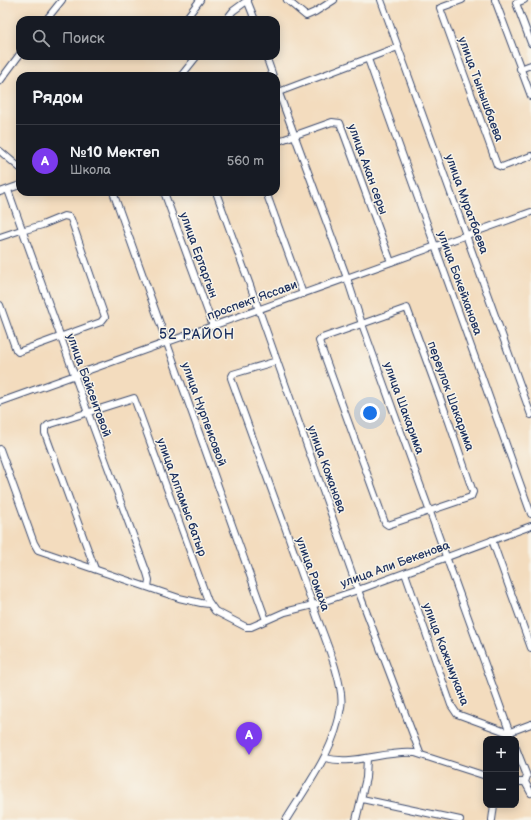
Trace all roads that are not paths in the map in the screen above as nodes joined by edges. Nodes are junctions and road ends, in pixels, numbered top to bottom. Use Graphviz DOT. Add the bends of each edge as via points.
graph roads {
  1 [pos="62,0"];
  2 [pos="200,0"];
  3 [pos="248,0"];
  4 [pos="287,0"];
  5 [pos="334,0"];
  6 [pos="381,0"];
  7 [pos="462,0"];
  8 [pos="495,0"];
  9 [pos="524,0"];
  10 [pos="49,16"];
  11 [pos="188,16"];
  12 [pos="229,16"];
  13 [pos="254,16"];
  14 [pos="531,43"];
  15 [pos="398,47"];
  16 [pos="16,59"];
  17 [pos="368,59"];
  18 [pos="194,60"];
  19 [pos="267,60"];
  20 [pos="531,65"];
  21 [pos="520,69"];
  22 [pos="185,72"];
  23 [pos="272,72"];
  24 [pos="0,81"];
  25 [pos="280,92"];
  26 [pos="531,96"];
  27 [pos="280,98"];
  28 [pos="294,136"];
  29 [pos="280,141"];
  30 [pos="0,151"];
  31 [pos="531,156"];
  32 [pos="16,165"];
  33 [pos="16,187"];
  34 [pos="8,190"];
  35 [pos="0,192"];
  36 [pos="114,196"];
  37 [pos="165,196"];
  38 [pos="217,196"];
  39 [pos="267,196"];
  40 [pos="531,212"];
  41 [pos="22,230"];
  42 [pos="466,234"];
  43 [pos="0,237"];
  44 [pos="435,247"];
  45 [pos="391,262"];
  46 [pos="347,278"];
  47 [pos="303,294"];
  48 [pos="0,305"];
  49 [pos="259,310"];
  50 [pos="362,324"];
  51 [pos="213,326"];
  52 [pos="60,337"];
  53 [pos="167,342"];
  54 [pos="277,361"];
  55 [pos="74,375"];
  56 [pos="0,402"];
  57 [pos="88,413"];
  58 [pos="531,415"];
  59 [pos="0,449"];
  60 [pos="430,511"];
  61 [pos="531,514"];
  62 [pos="531,526"];
  63 [pos="492,540"];
  64 [pos="447,557"];
  65 [pos="95,569"];
  66 [pos="404,573"];
  67 [pos="148,587"];
  68 [pos="358,590"];
  69 [pos="209,604"];
  70 [pos="313,605"];
  71 [pos="266,620"];
  72 [pos="531,648"];
  73 [pos="531,724"];
  74 [pos="510,732"];
  75 [pos="511,736"];
  76 [pos="420,754"];
  77 [pos="519,755"];
  78 [pos="324,758"];
  79 [pos="367,758"];
  80 [pos="483,775"];
  81 [pos="528,777"];
  82 [pos="531,793"];
  83 [pos="362,799"];
  84 [pos="494,808"];
  85 [pos="286,820"];
  86 [pos="356,820"];
  87 [pos="460,820"];
  88 [pos="492,820"];
  1 -- 10 [label="street"];
  2 -- 11 [label="street"];
  3 -- 12 [label="street"];
  3 -- 13 [label="street"];
  4 -- 5 [label="street" via="309,16"];
  6 -- 15 [label="street, улица Муратбаева"];
  7 -- 31 [label="street, улица Тынышбаева" via="440,8 497,165 502,167"];
  8 -- 21 [label="street"];
  9 -- 14 [label="street" via="516,3"];
  15 -- 17 [label="street"];
  15 -- 42 [label="street, улица Муратбаева"];
  16 -- 24 [label="street"];
  17 -- 25 [label="street"];
  17 -- 44 [label="street, улица Бокейханова"];
  18 -- 22 [label="street"];
  19 -- 23 [label="street"];
  20 -- 21 [label="street"];
  21 -- 26 [label="street"];
  27 -- 28 [label="street, улица Шакарима"];
  28 -- 29 [label="street, улица Акан серы"];
  28 -- 45 [label="street, улица Акан серы" via="332,122 341,124"];
  28 -- 46 [label="street, улица Шакарима"];
  30 -- 32 [label="street"];
  33 -- 34 [label="street"];
  34 -- 35 [label="street"];
  34 -- 41 [label="street, улица Байсеитовой"];
  36 -- 53 [label="street, улица Нурпеисовой"];
  37 -- 51 [label="street, улица Ертаргын"];
  38 -- 49 [label="street, улица Кожанова"];
  39 -- 47 [label="street"];
  40 -- 42 [label="street, проспект Яссави"];
  41 -- 43 [label="street"];
  41 -- 52 [label="street, улица Байсеитовой"];
  41 -- 52 [label="street" via="64,216 69,217 86,262 105,318 101,322"];
  42 -- 44 [label="street, проспект Яссави"];
  42 -- 58 [label="street, улица Муратбаева"];
  44 -- 45 [label="street, проспект Яссави"];
  44 -- 61 [label="street, улица Бокейханова"];
  45 -- 46 [label="street, проспект Яссави"];
  46 -- 47 [label="street, проспект Яссави"];
  46 -- 50 [label="street, улица Шакарима"];
  47 -- 49 [label="street, проспект Яссави"];
  48 -- 52 [label="street" via="17,351"];
  49 -- 51 [label="street, проспект Яссави"];
  49 -- 54 [label="street, улица Кожанова"];
  50 -- 60 [label="street, улица Шакарима"];
  50 -- 60 [label="street" via="319,341 382,516 388,525"];
  50 -- 60 [label="street, переулок Шакарима" via="407,308 447,415 473,492 471,497"];
  51 -- 53 [label="street, проспект Яссави"];
  52 -- 55 [label="street, улица Байсеитовой"];
  53 -- 55 [label="street, проспект Яссави"];
  53 -- 71 [label="street, улица Нурпеисовой"];
  54 -- 68 [label="street, улица Кожанова"];
  54 -- 70 [label="street, улица Ромаха" via="233,374 231,378"];
  55 -- 56 [label="street, проспект Яссави"];
  55 -- 57 [label="street, улица Байсеитовой"];
  57 -- 65 [label="street" via="46,425 45,430"];
  57 -- 67 [label="street, улица Байсеитовой" via="147,573"];
  57 -- 69 [label="street, улица Алпамыс батыр" via="134,398"];
  59 -- 65 [label="street" via="38,550"];
  60 -- 64 [label="street, улица Шакарима"];
  62 -- 63 [label="street, улица Али Бекенова"];
  63 -- 64 [label="street, улица Али Бекенова"];
  63 -- 72 [label="street"];
  64 -- 66 [label="street, улица Али Бекенова"];
  64 -- 74 [label="street, улица Шакарима"];
  65 -- 67 [label="street"];
  66 -- 68 [label="street, улица Али Бекенова"];
  66 -- 74 [label="street, улица Кажымукана" via="453,710 457,714 501,731"];
  67 -- 69 [label="street" via="179,598"];
  68 -- 70 [label="street, улица Али Бекенова"];
  68 -- 76 [label="street, улица Кожанова"];
  69 -- 71 [label="street, улица Али Бекенова" via="215,611 246,627"];
  70 -- 71 [label="street, улица Али Бекенова"];
  70 -- 78 [label="street, улица Ромаха" via="342,696 336,728"];
  73 -- 74 [label="street"];
  74 -- 75 [label="street, улица Шакарима"];
  76 -- 79 [label="street" via="403,752"];
  76 -- 80 [label="street"];
  77 -- 81 [label="street"];
  78 -- 79 [label="street" via="339,761"];
  78 -- 85 [label="street, улица Ромаха"];
  79 -- 83 [label="street"];
  81 -- 82 [label="street"];
  83 -- 86 [label="street"];
  83 -- 87 [label="street"];
  84 -- 88 [label="street"];
}
